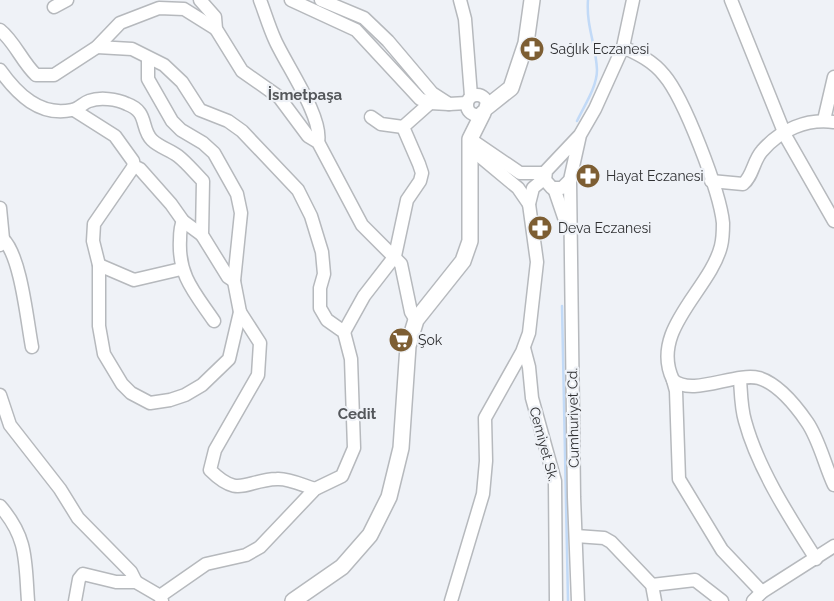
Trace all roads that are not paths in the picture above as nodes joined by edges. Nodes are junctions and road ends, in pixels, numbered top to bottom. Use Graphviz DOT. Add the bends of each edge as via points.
graph roads {
  1 [pos="67,0"];
  2 [pos="200,0"];
  3 [pos="260,0"];
  4 [pos="291,0"];
  5 [pos="321,0"];
  6 [pos="460,0"];
  7 [pos="532,0"];
  8 [pos="633,0"];
  9 [pos="731,0"];
  10 [pos="54,7"];
  11 [pos="216,28"];
  12 [pos="0,30"];
  13 [pos="97,47"];
  14 [pos="623,47"];
  15 [pos="148,58"];
  16 [pos="1,75"];
  17 [pos="834,77"];
  18 [pos="469,99"];
  19 [pos="430,103"];
  20 [pos="449,104"];
  21 [pos="74,110"];
  22 [pos="485,110"];
  23 [pos="371,117"];
  24 [pos="829,121"];
  25 [pos="403,127"];
  26 [pos="784,133"];
  27 [pos="580,135"];
  28 [pos="318,142"];
  29 [pos="470,144"];
  30 [pos="134,166"];
  31 [pos="549,178"];
  32 [pos="570,178"];
  33 [pos="711,181"];
  34 [pos="529,204"];
  35 [pos="0,208"];
  36 [pos="183,221"];
  37 [pos="834,221"];
  38 [pos="202,235"];
  39 [pos="571,236"];
  40 [pos="1,242"];
  41 [pos="395,256"];
  42 [pos="99,264"];
  43 [pos="181,269"];
  44 [pos="234,281"];
  45 [pos="240,312"];
  46 [pos="416,320"];
  47 [pos="214,321"];
  48 [pos="344,332"];
  49 [pos="32,347"];
  50 [pos="524,348"];
  51 [pos="740,379"];
  52 [pos="673,380"];
  53 [pos="0,395"];
  54 [pos="834,486"];
  55 [pos="315,489"];
  56 [pos="0,506"];
  57 [pos="576,536"];
  58 [pos="834,546"];
  59 [pos="816,559"];
  60 [pos="136,582"];
  61 [pos="652,585"];
  62 [pos="758,597"];
  63 [pos="161,598"];
  64 [pos="28,601"];
  65 [pos="75,601"];
  66 [pos="293,601"];
  67 [pos="451,601"];
  68 [pos="556,601"];
  69 [pos="578,601"];
  70 [pos="655,601"];
  71 [pos="722,601"];
  1 -- 10 [label="street"];
  2 -- 11 [label="street" via="215,17"];
  3 -- 28 [label="street" via="274,40 309,104 320,134"];
  4 -- 19 [label="street" via="356,30 420,99"];
  5 -- 20 [label="street" via="364,18 432,93"];
  6 -- 18 [label="street" via="465,19"];
  7 -- 22 [label="main road" via="526,43 511,88"];
  8 -- 14 [label="street"];
  9 -- 26 [label="street"];
  11 -- 13 [label="street" via="184,9 159,8 120,23"];
  11 -- 28 [label="street" via="242,71 279,97 308,136"];
  12 -- 13 [label="street" via="36,75 54,75"];
  13 -- 15 [label="street" via="132,49"];
  14 -- 27 [label="street" via="606,88"];
  14 -- 33 [label="street" via="651,62 675,90"];
  15 -- 44 [label="street" via="148,79 172,121 214,153 237,194 242,214"];
  15 -- 48 [label="street" via="164,65 182,82 200,110 242,130 298,190 311,216 322,252 324,274 320,308 327,320"];
  16 -- 21 [label="street" via="26,100 38,106 58,111"];
  17 -- 24 [label="street"];
  18 -- 20 [label="street"];
  18 -- 22 [label="street" via="483,96"];
  19 -- 20 [label="street"];
  19 -- 25 [label="street"];
  21 -- 30 [label="street" via="115,136"];
  21 -- 38 [label="street" via="90,101 103,99 126,103 137,109 151,139 179,156 203,181"];
  22 -- 29 [label="main road"];
  23 -- 25 [label="street" via="381,124"];
  24 -- 26 [label="street" via="804,122"];
  25 -- 41 [label="street" via="422,172 407,200"];
  26 -- 33 [label="street" via="761,151 749,179 743,184"];
  26 -- 37 [label="street"];
  27 -- 31 [label="street"];
  27 -- 32 [label="street, Cumhuriyet Cd."];
  28 -- 41 [label="street" via="362,225"];
  29 -- 31 [label="street" via="520,173"];
  29 -- 34 [label="street" via="518,188"];
  29 -- 46 [label="main road" via="470,241 463,261"];
  30 -- 36 [label="street"];
  30 -- 42 [label="street" via="94,224 92,241"];
  31 -- 32 [label="street" via="564,188"];
  31 -- 32 [label="street" via="556,163 564,165"];
  31 -- 34 [label="street" via="533,188"];
  31 -- 39 [label="street"];
  32 -- 39 [label="street, Cumhuriyet Cd."];
  33 -- 52 [label="street" via="723,222 721,246 671,338 668,364"];
  34 -- 50 [label="street" via="537,262 531,319"];
  35 -- 40 [label="street"];
  36 -- 38 [label="street"];
  36 -- 43 [label="street" via="179,250"];
  38 -- 44 [label="street" via="228,278"];
  39 -- 57 [label="street, Cumhuriyet Cd."];
  40 -- 49 [label="street" via="8,243 18,272"];
  41 -- 46 [label="street" via="401,264 411,312"];
  41 -- 48 [label="street" via="364,296"];
  42 -- 43 [label="street" via="134,280"];
  42 -- 45 [label="street" via="99,326 104,354 122,384 150,403 185,395 202,385 230,359"];
  43 -- 47 [label="street"];
  44 -- 45 [label="street"];
  45 -- 55 [label="street" via="260,343 258,375 215,450 210,470 221,482 233,486 278,478"];
  46 -- 66 [label="main road" via="408,346 400,448 389,497 370,535 342,567"];
  48 -- 55 [label="street" via="351,359 354,448 342,476"];
  50 -- 67 [label="street" via="485,418 483,494"];
  50 -- 68 [label="street, Cemiyet Sk." via="532,398 555,481"];
  51 -- 52 [label="street" via="684,386"];
  51 -- 54 [label="street" via="756,377 763,380 796,407 809,424"];
  51 -- 59 [label="street" via="744,420 755,450"];
  52 -- 62 [label="street" via="679,479 722,550"];
  53 -- 60 [label="street" via="10,425 60,489 78,518 131,572"];
  55 -- 63 [label="street" via="260,548 246,555 206,564"];
  56 -- 64 [label="street" via="17,527 25,552"];
  57 -- 61 [label="street" via="604,538 611,542"];
  57 -- 69 [label="street, Cumhuriyet Cd."];
  58 -- 59 [label="street"];
  59 -- 62 [label="street"];
  60 -- 63 [label="street"];
  60 -- 65 [label="street" via="116,582 84,574 79,579"];
  61 -- 70 [label="street"];
  61 -- 71 [label="street" via="695,580"];
}
